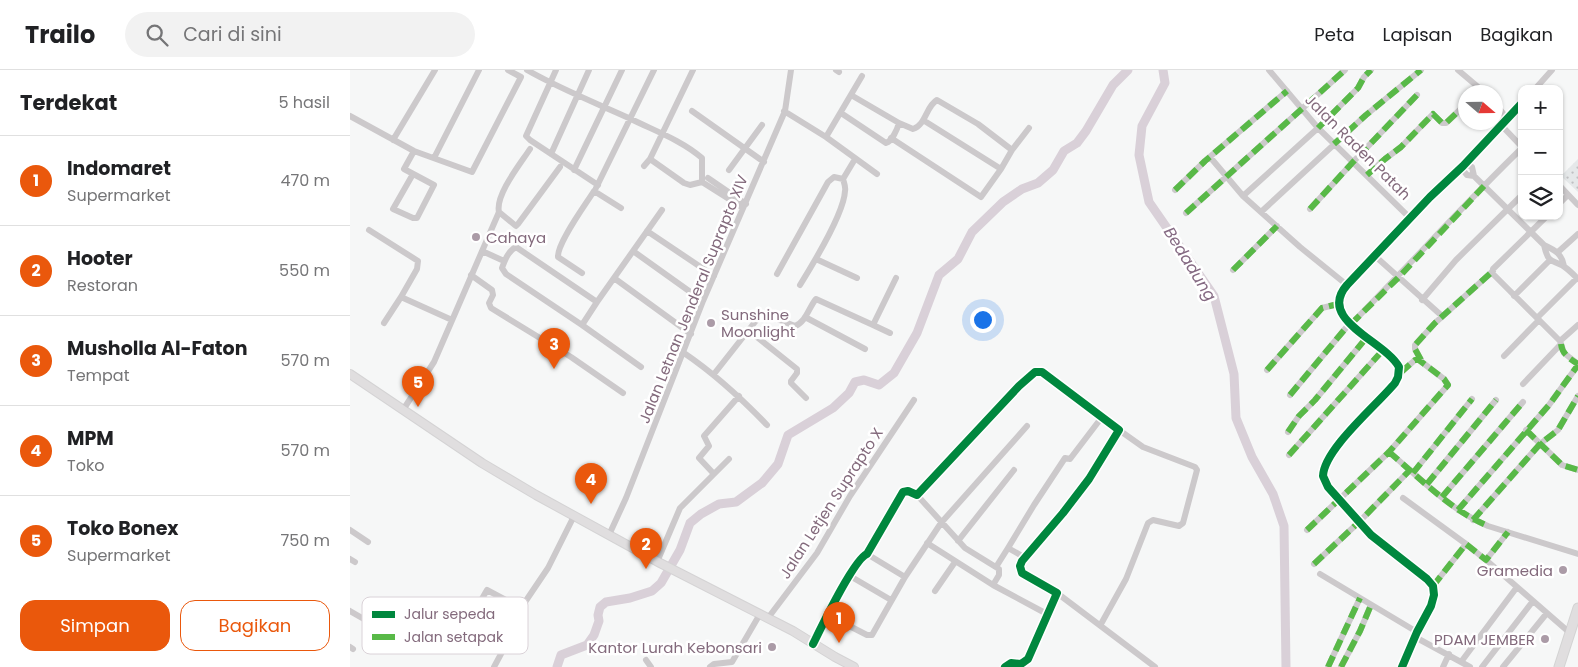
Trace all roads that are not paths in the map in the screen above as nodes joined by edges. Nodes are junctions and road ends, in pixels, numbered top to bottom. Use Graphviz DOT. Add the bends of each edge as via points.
graph roads {
  1 [pos="435,70"];
  2 [pos="480,70"];
  3 [pos="508,70"];
  4 [pos="527,70"];
  5 [pos="556,70"];
  6 [pos="589,70"];
  7 [pos="622,70"];
  8 [pos="654,70"];
  9 [pos="693,70"];
  10 [pos="791,70"];
  11 [pos="1269,70"];
  12 [pos="1345,70"];
  13 [pos="1371,70"];
  14 [pos="1421,70"];
  15 [pos="1458,70"];
  16 [pos="1552,70"];
  17 [pos="862,76"];
  18 [pos="550,83"];
  19 [pos="1474,85"];
  20 [pos="1539,85"];
  21 [pos="1287,91"];
  22 [pos="577,94"];
  23 [pos="851,95"];
  24 [pos="1417,95"];
  25 [pos="605,106"];
  26 [pos="1518,108"];
  27 [pos="1301,109"];
  28 [pos="692,111"];
  29 [pos="785,111"];
  30 [pos="1458,112"];
  31 [pos="841,113"];
  32 [pos="1503,113"];
  33 [pos="350,116"];
  34 [pos="631,119"];
  35 [pos="924,120"];
  36 [pos="1508,120"];
  37 [pos="899,123"];
  38 [pos="762,125"];
  39 [pos="1503,125"];
  40 [pos="1503,127"];
  41 [pos="1030,128"];
  42 [pos="1318,128"];
  43 [pos="1498,130"];
  44 [pos="662,132"];
  45 [pos="826,137"];
  46 [pos="892,138"];
  47 [pos="393,140"];
  48 [pos="1334,144"];
  49 [pos="1518,145"];
  50 [pos="530,149"];
  51 [pos="745,149"];
  52 [pos="1012,150"];
  53 [pos="414,151"];
  54 [pos="1518,151"];
  55 [pos="551,154"];
  56 [pos="1210,157"];
  57 [pos="434,158"];
  58 [pos="650,159"];
  59 [pos="855,159"];
  60 [pos="764,162"];
  61 [pos="1353,162"];
  62 [pos="644,166"];
  63 [pos="1463,166"];
  64 [pos="560,167"];
  65 [pos="1001,169"];
  66 [pos="574,170"];
  67 [pos="730,170"];
  68 [pos="413,174"];
  69 [pos="877,174"];
  70 [pos="1367,175"];
  71 [pos="1226,177"];
  72 [pos="843,179"];
  73 [pos="705,180"];
  74 [pos="1484,186"];
  75 [pos="596,188"];
  76 [pos="1563,189"];
  77 [pos="1175,190"];
  78 [pos="1568,195"];
  79 [pos="1243,196"];
  80 [pos="1518,199"];
  81 [pos="1563,200"];
  82 [pos="743,205"];
  83 [pos="1578,205"];
  84 [pos="621,208"];
  85 [pos="1310,209"];
  86 [pos="662,210"];
  87 [pos="1507,210"];
  88 [pos="499,212"];
  89 [pos="1261,212"];
  90 [pos="1186,213"];
  91 [pos="1410,218"];
  92 [pos="1543,220"];
  93 [pos="1277,226"];
  94 [pos="369,230"];
  95 [pos="647,231"];
  96 [pos="1530,232"];
  97 [pos="1578,234"];
  98 [pos="1544,245"];
  99 [pos="633,251"];
  100 [pos="482,252"];
  101 [pos="1558,252"];
  102 [pos="1375,256"];
  103 [pos="816,259"];
  104 [pos="1550,260"];
  105 [pos="504,261"];
  106 [pos="1564,266"];
  107 [pos="1233,270"];
  108 [pos="1493,271"];
  109 [pos="582,273"];
  110 [pos="777,274"];
  111 [pos="471,275"];
  112 [pos="714,276"];
  113 [pos="614,278"];
  114 [pos="857,278"];
  115 [pos="896,278"];
  116 [pos="1398,278"];
  117 [pos="1577,279"];
  118 [pos="800,285"];
  119 [pos="1347,285"];
  120 [pos="401,296"];
  121 [pos="1514,296"];
  122 [pos="1422,300"];
  123 [pos="703,301"];
  124 [pos="597,302"];
  125 [pos="1338,304"];
  126 [pos="1442,316"];
  127 [pos="805,317"];
  128 [pos="1538,319"];
  129 [pos="452,320"];
  130 [pos="384,324"];
  131 [pos="1350,324"];
  132 [pos="582,325"];
  133 [pos="873,325"];
  134 [pos="1578,325"];
  135 [pos="748,330"];
  136 [pos="890,333"];
  137 [pos="691,334"];
  138 [pos="1367,338"];
  139 [pos="1560,342"];
  140 [pos="865,350"];
  141 [pos="1383,350"];
  142 [pos="684,353"];
  143 [pos="1504,356"];
  144 [pos="1421,360"];
  145 [pos="1578,365"];
  146 [pos="641,367"];
  147 [pos="1267,370"];
  148 [pos="350,374"];
  149 [pos="714,374"];
  150 [pos="1399,374"];
  151 [pos="1523,384"];
  152 [pos="623,393"];
  153 [pos="1290,394"];
  154 [pos="739,396"];
  155 [pos="1578,396"];
  156 [pos="806,398"];
  157 [pos="1472,399"];
  158 [pos="914,400"];
  159 [pos="1496,400"];
  160 [pos="1523,402"];
  161 [pos="403,410"];
  162 [pos="1102,417"];
  163 [pos="766,424"];
  164 [pos="1027,426"];
  165 [pos="1119,430"];
  166 [pos="1526,430"];
  167 [pos="1288,432"];
  168 [pos="1540,444"];
  169 [pos="1389,452"];
  170 [pos="1289,455"];
  171 [pos="729,459"];
  172 [pos="1014,470"];
  173 [pos="1578,470"];
  174 [pos="1412,471"];
  175 [pos="714,474"];
  176 [pos="1427,484"];
  177 [pos="917,495"];
  178 [pos="1442,497"];
  179 [pos="1403,498"];
  180 [pos="1339,500"];
  181 [pos="1458,510"];
  182 [pos="574,516"];
  183 [pos="1474,520"];
  184 [pos="1359,522"];
  185 [pos="941,523"];
  186 [pos="350,530"];
  187 [pos="1307,530"];
  188 [pos="1508,532"];
  189 [pos="609,535"];
  190 [pos="958,541"];
  191 [pos="368,542"];
  192 [pos="927,543"];
  193 [pos="1466,544"];
  194 [pos="1008,548"];
  195 [pos="867,554"];
  196 [pos="1578,554"];
  197 [pos="1024,557"];
  198 [pos="1486,560"];
  199 [pos="659,562"];
  200 [pos="955,562"];
  201 [pos="1314,564"];
  202 [pos="996,567"];
  203 [pos="1320,574"];
  204 [pos="850,576"];
  205 [pos="905,577"];
  206 [pos="993,585"];
  207 [pos="1433,586"];
  208 [pos="1517,587"];
  209 [pos="935,590"];
  210 [pos="1057,593"];
  211 [pos="483,597"];
  212 [pos="500,597"];
  213 [pos="528,598"];
  214 [pos="1360,598"];
  215 [pos="891,600"];
  216 [pos="1533,601"];
  217 [pos="1370,605"];
  218 [pos="1578,608"];
  219 [pos="350,611"];
  220 [pos="1547,613"];
  221 [pos="760,614"];
  222 [pos="1047,614"];
  223 [pos="828,615"];
  224 [pos="362,618"];
  225 [pos="768,618"];
  226 [pos="1101,624"];
  227 [pos="1570,634"];
  228 [pos="1416,635"];
  229 [pos="813,644"];
  230 [pos="501,654"];
  231 [pos="1449,654"];
  232 [pos="646,660"];
  233 [pos="1461,662"];
  234 [pos="851,666"];
  235 [pos="1485,666"];
  236 [pos="494,667"];
  237 [pos="651,667"];
  238 [pos="710,667"];
  239 [pos="1005,667"];
  240 [pos="1155,667"];
  241 [pos="1328,667"];
  242 [pos="1342,667"];
  243 [pos="1402,667"];
  244 [pos="1443,667"];
  245 [pos="1470,667"];
  246 [pos="1503,667"];
  247 [pos="1559,667"];
  1 -- 47 [label="street"];
  2 -- 57 [label="street"];
  3 -- 57 [label="street" via="521,77 474,171"];
  4 -- 18 [label="street"];
  5 -- 18 [label="street"];
  6 -- 22 [label="street"];
  7 -- 25 [label="street"];
  8 -- 34 [label="street"];
  9 -- 44 [label="street"];
  10 -- 29 [label="street, Jalan Letnan Jenderal Suprapto XIV"];
  11 -- 21 [label="street, Jalan Raden Patah"];
  12 -- 27 [label="street"];
  13 -- 42 [label="street" via="1358,88"];
  14 -- 48 [label="street"];
  15 -- 19 [label="street"];
  16 -- 20 [label="street"];
  17 -- 23 [label="street"];
  18 -- 22 [label="street"];
  18 -- 55 [label="street" via="526,136"];
  21 -- 27 [label="street, Jalan Raden Patah"];
  21 -- 56 [label="street"];
  22 -- 25 [label="street"];
  22 -- 55 [label="street"];
  23 -- 31 [label="street"];
  23 -- 37 [label="street"];
  24 -- 61 [label="street"];
  25 -- 34 [label="street"];
  25 -- 66 [label="street"];
  26 -- 36 [label="street"];
  27 -- 42 [label="street, Jalan Raden Patah"];
  27 -- 71 [label="street"];
  28 -- 51 [label="street"];
  29 -- 45 [label="street"];
  29 -- 60 [label="street, Jalan Letnan Jenderal Suprapto XIV"];
  30 -- 70 [label="street" via="1446,123 1433,114 1401,147"];
  31 -- 45 [label="street"];
  31 -- 46 [label="street" via="886,143"];
  32 -- 36 [label="street"];
  33 -- 47 [label="street"];
  34 -- 44 [label="street"];
  34 -- 75 [label="street"];
  35 -- 37 [label="street" via="913,129"];
  35 -- 52 [label="street" via="937,100 978,124"];
  35 -- 65 [label="street"];
  36 -- 39 [label="street"];
  37 -- 46 [label="street"];
  38 -- 51 [label="street"];
  40 -- 49 [label="street"];
  41 -- 52 [label="street"];
  42 -- 48 [label="street, Jalan Raden Patah"];
  42 -- 79 [label="street"];
  43 -- 63 [label="street"];
  44 -- 58 [label="street"];
  44 -- 73 [label="street" via="702,158"];
  45 -- 59 [label="street"];
  46 -- 65 [label="street" via="979,197"];
  47 -- 53 [label="street"];
  48 -- 61 [label="street, Jalan Raden Patah"];
  48 -- 89 [label="street"];
  50 -- 88 [label="street" via="505,188"];
  51 -- 60 [label="street"];
  51 -- 67 [label="street"];
  52 -- 65 [label="street"];
  53 -- 57 [label="street"];
  53 -- 68 [label="street" via="404,169"];
  54 -- 74 [label="street"];
  55 -- 66 [label="street"];
  56 -- 71 [label="street"];
  56 -- 77 [label="street"];
  58 -- 62 [label="street"];
  58 -- 73 [label="street" via="684,184"];
  59 -- 69 [label="street"];
  59 -- 72 [label="street"];
  60 -- 82 [label="street, Jalan Letnan Jenderal Suprapto XIV"];
  61 -- 70 [label="street, Jalan Raden Patah"];
  61 -- 85 [label="street"];
  63 -- 74 [label="street" via="1467,175 1474,176"];
  63 -- 91 [label="street"];
  64 -- 88 [label="street" via="516,226"];
  66 -- 75 [label="street"];
  68 -- 68 [label="street" via="434,185 417,218 393,209"];
  70 -- 91 [label="street, Jalan Raden Patah"];
  71 -- 79 [label="street"];
  71 -- 90 [label="street"];
  72 -- 103 [label="street" via="846,188 844,198"];
  72 -- 110 [label="street" via="834,177 828,182"];
  73 -- 82 [label="street"];
  74 -- 87 [label="street"];
  74 -- 116 [label="street"];
  75 -- 84 [label="street"];
  75 -- 109 [label="street" via="558,254 559,258"];
  76 -- 78 [label="street"];
  78 -- 81 [label="street"];
  78 -- 83 [label="street"];
  79 -- 89 [label="street"];
  80 -- 87 [label="street"];
  82 -- 112 [label="street, Jalan Letnan Jenderal Suprapto XIV"];
  86 -- 95 [label="street"];
  87 -- 96 [label="street"];
  87 -- 122 [label="street"];
  88 -- 100 [label="street"];
  89 -- 93 [label="street"];
  91 -- 102 [label="street"];
  92 -- 96 [label="street"];
  93 -- 107 [label="street"];
  93 -- 119 [label="street"];
  94 -- 120 [label="street" via="418,262"];
  95 -- 99 [label="street"];
  95 -- 112 [label="street"];
  96 -- 98 [label="street"];
  96 -- 108 [label="street"];
  97 -- 101 [label="street"];
  98 -- 101 [label="street"];
  98 -- 104 [label="street"];
  99 -- 113 [label="street"];
  99 -- 123 [label="street"];
  100 -- 105 [label="street"];
  100 -- 111 [label="street"];
  101 -- 106 [label="street"];
  102 -- 116 [label="street"];
  102 -- 119 [label="street"];
  103 -- 114 [label="street"];
  103 -- 118 [label="street"];
  104 -- 106 [label="street"];
  104 -- 121 [label="street"];
  105 -- 124 [label="street" via="512,249 520,248"];
  105 -- 132 [label="street" via="502,268 506,274"];
  106 -- 117 [label="street"];
  108 -- 121 [label="street" via="1493,275"];
  108 -- 126 [label="street"];
  111 -- 129 [label="street"];
  111 -- 152 [label="street" via="492,290 491,308"];
  112 -- 123 [label="street, Jalan Letnan Jenderal Suprapto XIV"];
  113 -- 124 [label="street"];
  113 -- 137 [label="street"];
  115 -- 133 [label="street"];
  116 -- 122 [label="street"];
  116 -- 131 [label="street"];
  117 -- 128 [label="street"];
  119 -- 125 [label="street" via="1339,295"];
  120 -- 129 [label="street"];
  120 -- 130 [label="street"];
  121 -- 128 [label="street"];
  122 -- 126 [label="street"];
  123 -- 137 [label="street, Jalan Letnan Jenderal Suprapto XIV"];
  124 -- 132 [label="street"];
  125 -- 131 [label="street" via="1341,314"];
  125 -- 147 [label="street" via="1322,308"];
  126 -- 144 [label="street" via="1415,345"];
  127 -- 133 [label="street" via="816,299"];
  127 -- 135 [label="street" via="795,326 763,313"];
  127 -- 140 [label="street"];
  128 -- 139 [label="street"];
  128 -- 143 [label="street"];
  129 -- 161 [label="street" via="434,362"];
  131 -- 138 [label="street"];
  131 -- 153 [label="street"];
  132 -- 146 [label="street"];
  133 -- 136 [label="street"];
  134 -- 139 [label="street"];
  135 -- 149 [label="street"];
  135 -- 156 [label="street" via="797,369 791,383"];
  137 -- 142 [label="street, Jalan Letnan Jenderal Suprapto XIV"];
  138 -- 141 [label="street"];
  138 -- 167 [label="street"];
  139 -- 145 [label="street" via="1567,357"];
  139 -- 151 [label="street"];
  141 -- 150 [label="street" via="1396,362"];
  141 -- 170 [label="street"];
  142 -- 149 [label="street"];
  142 -- 189 [label="street, Jalan Letnan Jenderal Suprapto XIV"];
  144 -- 150 [label="street" via="1415,360"];
  144 -- 169 [label="street" via="1448,385"];
  145 -- 166 [label="street"];
  148 -- 161 [label="main road"];
  149 -- 154 [label="street"];
  150 -- 180 [label="street" via="1395,384 1353,428 1326,464 1322,476"];
  154 -- 163 [label="street"];
  154 -- 175 [label="street" via="704,436 708,446 699,458"];
  155 -- 168 [label="street" via="1558,430"];
  157 -- 174 [label="street"];
  158 -- 225 [label="street, Jalan Letjen Suprapto X" via="850,496 817,553"];
  159 -- 176 [label="street"];
  160 -- 178 [label="street"];
  161 -- 182 [label="main road" via="482,463"];
  162 -- 165 [label="street"];
  162 -- 177 [label="street" via="1042,372 1035,372"];
  162 -- 194 [label="street" via="1070,459 1065,458"];
  164 -- 185 [label="street"];
  165 -- 197 [label="street" via="1089,479"];
  165 -- 226 [label="street" via="1143,447 1197,470 1183,523 1179,526 1153,520 1148,523 1126,579"];
  166 -- 168 [label="street"];
  166 -- 181 [label="street"];
  168 -- 173 [label="street" via="1566,468"];
  168 -- 183 [label="street"];
  169 -- 174 [label="street"];
  169 -- 180 [label="street"];
  171 -- 175 [label="street"];
  172 -- 190 [label="street"];
  174 -- 176 [label="street"];
  174 -- 184 [label="street"];
  175 -- 199 [label="street" via="680,508"];
  176 -- 178 [label="street"];
  177 -- 185 [label="street"];
  177 -- 195 [label="street" via="903,492"];
  178 -- 181 [label="street"];
  179 -- 193 [label="street"];
  180 -- 184 [label="street"];
  180 -- 187 [label="street"];
  181 -- 183 [label="street"];
  182 -- 189 [label="main road"];
  182 -- 213 [label="street" via="548,568"];
  183 -- 188 [label="street"];
  184 -- 201 [label="street"];
  184 -- 207 [label="street"];
  185 -- 190 [label="street"];
  185 -- 192 [label="street"];
  186 -- 191 [label="street"];
  188 -- 196 [label="street"];
  188 -- 198 [label="street"];
  189 -- 199 [label="main road"];
  190 -- 202 [label="street" via="974,555"];
  192 -- 200 [label="street"];
  192 -- 205 [label="street"];
  193 -- 198 [label="street"];
  193 -- 207 [label="street"];
  194 -- 197 [label="street"];
  194 -- 202 [label="street"];
  195 -- 204 [label="street"];
  195 -- 205 [label="street"];
  197 -- 210 [label="street" via="1020,566 1022,573"];
  198 -- 208 [label="street"];
  199 -- 221 [label="main road"];
  200 -- 206 [label="street"];
  200 -- 209 [label="street"];
  202 -- 206 [label="street" via="1000,572"];
  203 -- 214 [label="street"];
  204 -- 215 [label="street"];
  204 -- 223 [label="street"];
  205 -- 215 [label="street"];
  206 -- 222 [label="street"];
  207 -- 228 [label="street" via="1431,606"];
  208 -- 216 [label="street"];
  208 -- 233 [label="street"];
  210 -- 222 [label="street"];
  210 -- 226 [label="street"];
  211 -- 212 [label="street" via="487,590"];
  214 -- 217 [label="street"];
  214 -- 241 [label="street"];
  215 -- 223 [label="street" via="872,636"];
  216 -- 220 [label="street"];
  216 -- 235 [label="street"];
  217 -- 228 [label="street"];
  217 -- 242 [label="street"];
  218 -- 227 [label="highway"];
  219 -- 224 [label="street"];
  220 -- 227 [label="street"];
  220 -- 246 [label="street"];
  221 -- 225 [label="main road"];
  221 -- 238 [label="street" via="732,662"];
  222 -- 239 [label="street" via="1025,662"];
  223 -- 229 [label="street"];
  225 -- 229 [label="main road"];
  226 -- 240 [label="street"];
  227 -- 247 [label="highway"];
  228 -- 231 [label="street"];
  228 -- 243 [label="street"];
  229 -- 234 [label="main road"];
  230 -- 236 [label="street"];
  231 -- 233 [label="street"];
  231 -- 244 [label="street"];
  232 -- 237 [label="street"];
  233 -- 245 [label="street"];
}
